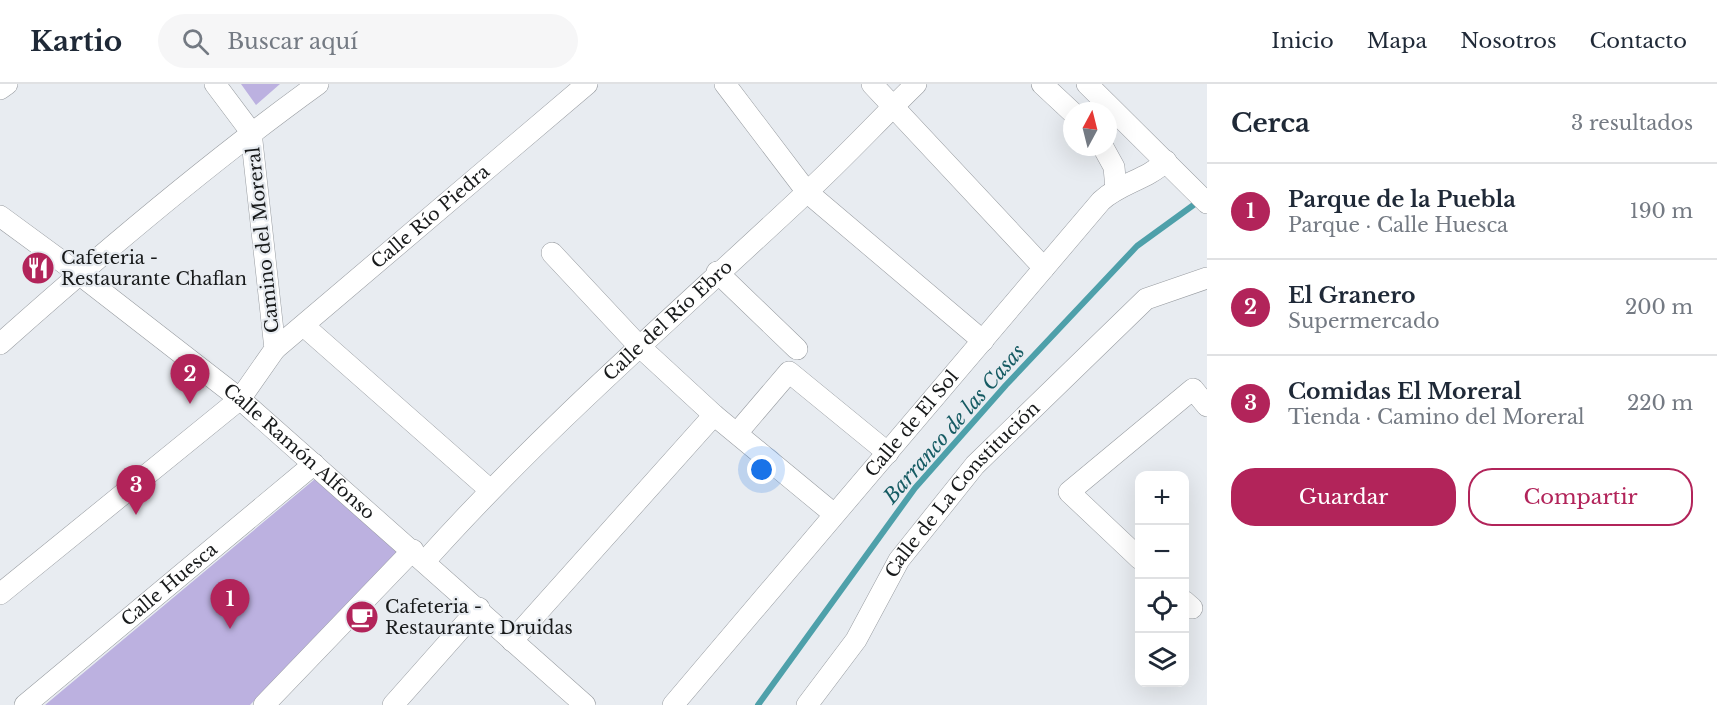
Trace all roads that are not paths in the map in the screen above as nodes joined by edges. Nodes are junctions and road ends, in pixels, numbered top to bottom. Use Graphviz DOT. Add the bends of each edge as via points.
graph roads {
  1 [pos="7,84"];
  2 [pos="215,84"];
  3 [pos="318,84"];
  4 [pos="587,84"];
  5 [pos="725,84"];
  6 [pos="872,84"];
  7 [pos="916,84"];
  8 [pos="1042,84"];
  9 [pos="1087,84"];
  10 [pos="0,89"];
  11 [pos="1063,104"];
  12 [pos="893,106"];
  13 [pos="250,132"];
  14 [pos="1108,156"];
  15 [pos="1166,161"];
  16 [pos="1116,189"];
  17 [pos="807,192"];
  18 [pos="1207,203"];
  19 [pos="0,216"];
  20 [pos="552,253"];
  21 [pos="1044,268"];
  22 [pos="717,272"];
  23 [pos="79,274"];
  24 [pos="1207,278"];
  25 [pos="304,326"];
  26 [pos="982,341"];
  27 [pos="0,344"];
  28 [pos="638,345"];
  29 [pos="796,349"];
  30 [pos="275,350"];
  31 [pos="240,399"];
  32 [pos="1207,406"];
  33 [pos="714,415"];
  34 [pos="737,433"];
  35 [pos="888,453"];
  36 [pos="314,465"];
  37 [pos="489,489"];
  38 [pos="834,514"];
  39 [pos="1135,554"];
  40 [pos="419,555"];
  41 [pos="0,594"];
  42 [pos="479,608"];
  43 [pos="512,641"];
  44 [pos="25,705"];
  45 [pos="264,705"];
  46 [pos="393,705"];
  47 [pos="585,705"];
  48 [pos="673,705"];
  49 [pos="807,705"];
  1 -- 10 [label="street"];
  2 -- 13 [label="street"];
  3 -- 13 [label="street, Camino del Moreral"];
  4 -- 25 [label="street, Calle Río Piedra"];
  5 -- 17 [label="street"];
  6 -- 12 [label="street"];
  7 -- 12 [label="street, Calle del Río Ebro"];
  8 -- 11 [label="street"];
  9 -- 15 [label="street"];
  12 -- 17 [label="street, Calle del Río Ebro"];
  12 -- 21 [label="street"];
  13 -- 23 [label="street"];
  13 -- 30 [label="street, Camino del Moreral"];
  14 -- 16 [label="street" via="1114,167"];
  15 -- 16 [label="street, Calle de El Sol" via="1146,177"];
  15 -- 18 [label="street"];
  16 -- 21 [label="street, Calle de El Sol" via="1101,201"];
  17 -- 22 [label="street, Calle del Río Ebro"];
  17 -- 26 [label="street"];
  19 -- 23 [label="street, Calle Ramón Alfonso"];
  20 -- 28 [label="street"];
  21 -- 26 [label="street, Calle de El Sol"];
  22 -- 28 [label="street, Calle del Río Ebro"];
  22 -- 29 [label="street"];
  23 -- 27 [label="street"];
  23 -- 31 [label="street, Calle Ramón Alfonso"];
  24 -- 49 [label="street, Calle de La Constitución" via="1146,299 975,465 899,560 855,640"];
  25 -- 30 [label="street, Calle Río Piedra"];
  25 -- 37 [label="street"];
  26 -- 35 [label="street, Calle de El Sol"];
  28 -- 33 [label="street"];
  28 -- 37 [label="street, Calle del Río Ebro"];
  30 -- 31 [label="street, Camino del Moreral"];
  31 -- 36 [label="street, Calle Ramón Alfonso"];
  31 -- 41 [label="street, Camino del Moreral"];
  32 -- 39 [label="street" via="1193,389 1069,492"];
  33 -- 34 [label="street"];
  33 -- 43 [label="street"];
  34 -- 35 [label="street" via="789,372"];
  34 -- 38 [label="street"];
  35 -- 38 [label="street, Calle de El Sol"];
  36 -- 40 [label="street, Calle Ramón Alfonso"];
  36 -- 44 [label="street, Calle Huesca"];
  37 -- 40 [label="street, Calle del Río Ebro"];
  38 -- 48 [label="street, Calle de El Sol"];
  40 -- 42 [label="street, Calle Ramón Alfonso"];
  40 -- 45 [label="street, Calle del Río Ebro"];
  42 -- 43 [label="street, Calle Ramón Alfonso"];
  42 -- 46 [label="street"];
  43 -- 47 [label="street, Calle Ramón Alfonso"];
}
